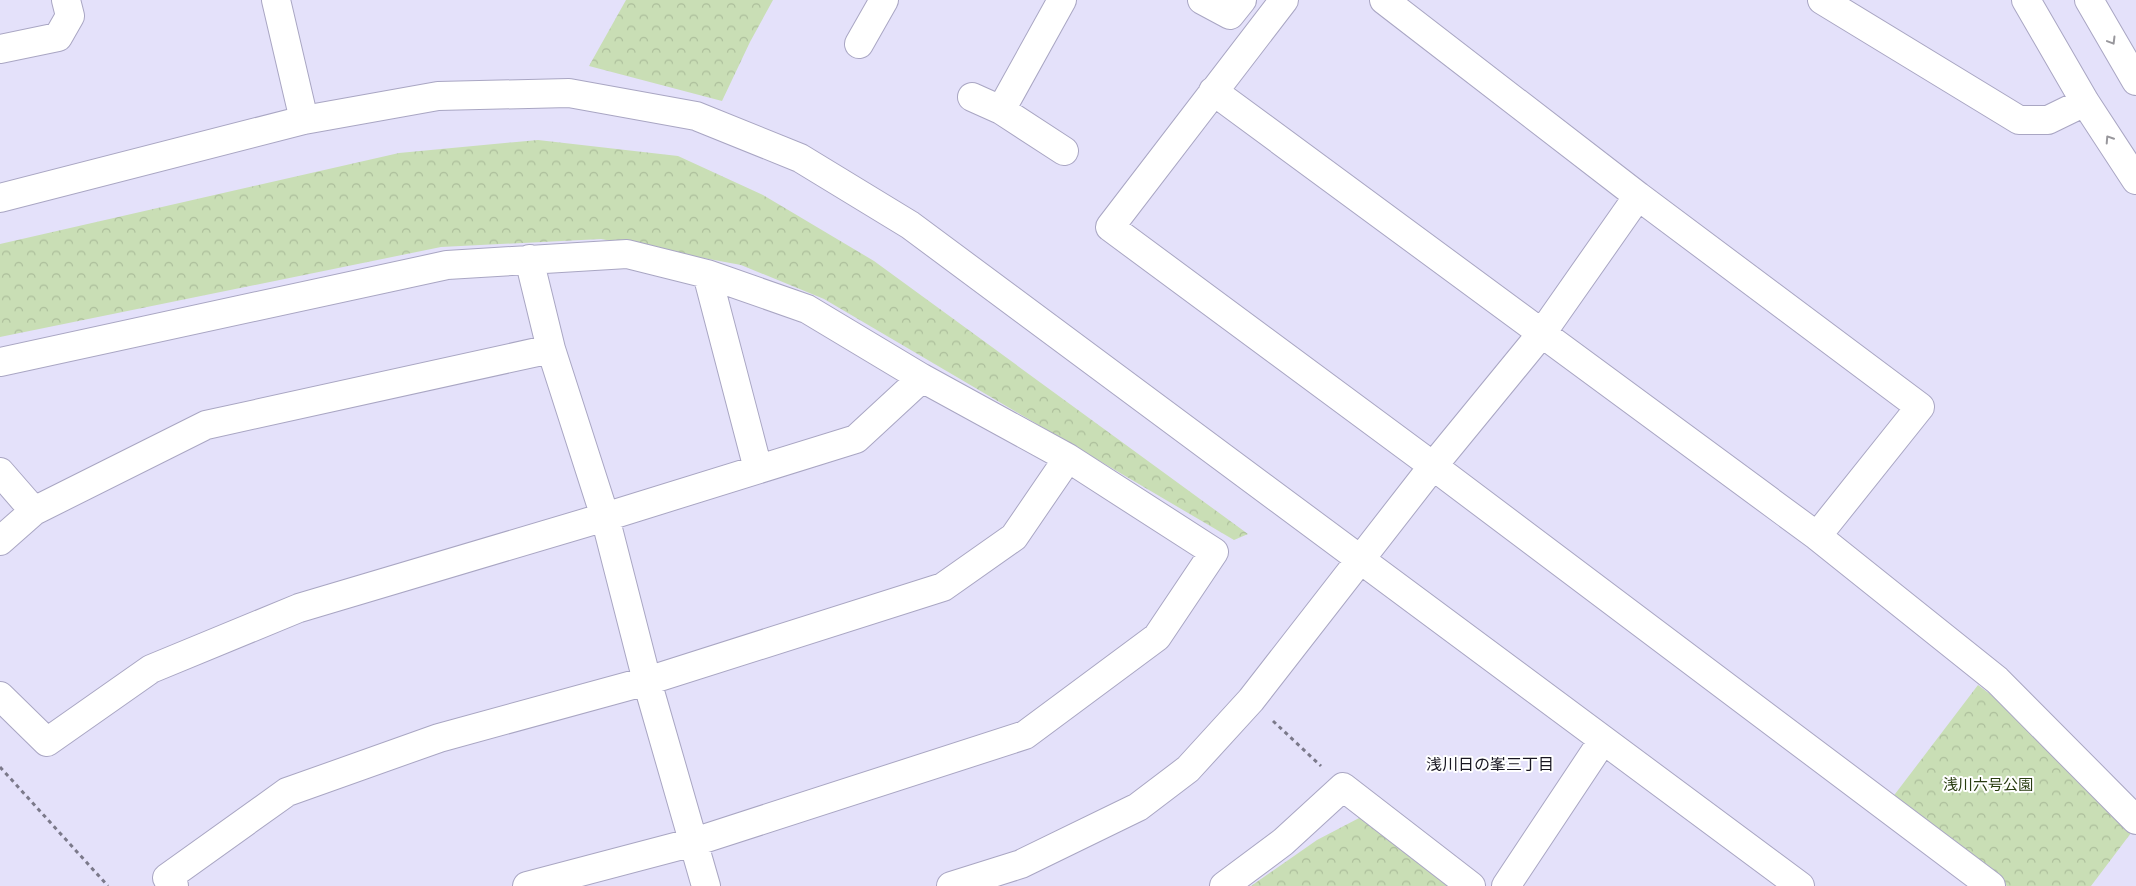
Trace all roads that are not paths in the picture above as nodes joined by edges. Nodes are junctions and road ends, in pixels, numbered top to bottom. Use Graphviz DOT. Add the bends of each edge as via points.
graph roads {
  1 [pos="66,0"];
  2 [pos="276,0"];
  3 [pos="884,0"];
  4 [pos="1062,0"];
  5 [pos="1202,0"];
  6 [pos="1242,0"];
  7 [pos="1284,0"];
  8 [pos="1384,0"];
  9 [pos="1822,0"];
  10 [pos="2026,0"];
  11 [pos="2089,0"];
  12 [pos="859,44"];
  13 [pos="0,49"];
  14 [pos="2136,81"];
  15 [pos="1213,92"];
  16 [pos="972,96"];
  17 [pos="2085,102"];
  18 [pos="1001,110"];
  19 [pos="304,120"];
  20 [pos="1064,151"];
  21 [pos="2136,180"];
  22 [pos="1638,196"];
  23 [pos="0,198"];
  24 [pos="529,259"];
  25 [pos="707,274"];
  26 [pos="1542,333"];
  27 [pos="551,349"];
  28 [pos="0,362"];
  29 [pos="922,378"];
  30 [pos="1068,458"];
  31 [pos="1433,466"];
  32 [pos="758,469"];
  33 [pos="0,472"];
  34 [pos="34,511"];
  35 [pos="605,517"];
  36 [pos="1817,536"];
  37 [pos="0,541"];
  38 [pos="1362,560"];
  39 [pos="647,680"];
  40 [pos="0,696"];
  41 [pos="1603,740"];
  42 [pos="2136,820"];
  43 [pos="694,842"];
  44 [pos="174,886"];
  45 [pos="527,886"];
  46 [pos="706,886"];
  47 [pos="951,886"];
  48 [pos="1224,886"];
  49 [pos="1471,886"];
  50 [pos="1506,886"];
  51 [pos="1800,886"];
  52 [pos="1991,886"];
  1 -- 13 [label="street" via="70,16 58,37"];
  2 -- 19 [label="street"];
  3 -- 12 [label="street"];
  4 -- 18 [label="street"];
  5 -- 6 [label="street" via="1230,15"];
  7 -- 15 [label="street"];
  8 -- 22 [label="street"];
  9 -- 17 [label="street" via="2019,120 2048,120"];
  10 -- 17 [label="street"];
  11 -- 14 [label="street, one-way"];
  15 -- 26 [label="street"];
  15 -- 31 [label="street" via="1110,227"];
  16 -- 18 [label="street"];
  21 -- 17 [label="street, one-way"];
  18 -- 20 [label="street"];
  19 -- 23 [label="street"];
  19 -- 38 [label="street" via="438,96 569,93 696,116 800,158 910,225"];
  22 -- 26 [label="street"];
  22 -- 36 [label="street" via="1920,408"];
  24 -- 25 [label="street" via="627,254"];
  24 -- 27 [label="street"];
  24 -- 28 [label="street" via="447,265"];
  25 -- 29 [label="street" via="807,309"];
  25 -- 32 [label="street"];
  26 -- 31 [label="street"];
  26 -- 36 [label="street"];
  27 -- 34 [label="street" via="206,425"];
  27 -- 35 [label="street"];
  29 -- 30 [label="street"];
  29 -- 32 [label="street" via="856,439"];
  30 -- 39 [label="street" via="1014,537 943,587"];
  30 -- 43 [label="street" via="1214,552 1157,636 1026,735"];
  31 -- 38 [label="street"];
  31 -- 52 [label="street"];
  32 -- 35 [label="street"];
  33 -- 34 [label="street"];
  34 -- 37 [label="street"];
  35 -- 39 [label="street"];
  35 -- 40 [label="street" via="298,608 151,670 47,742"];
  36 -- 42 [label="street" via="1997,680"];
  38 -- 41 [label="street"];
  38 -- 47 [label="street" via="1251,700 1188,769 1138,807 1021,864"];
  39 -- 43 [label="street"];
  39 -- 44 [label="street" via="439,738 287,792 167,878"];
  41 -- 50 [label="street"];
  41 -- 51 [label="street"];
  43 -- 45 [label="street"];
  43 -- 46 [label="street"];
  48 -- 49 [label="street" via="1283,842 1343,787"];
}
